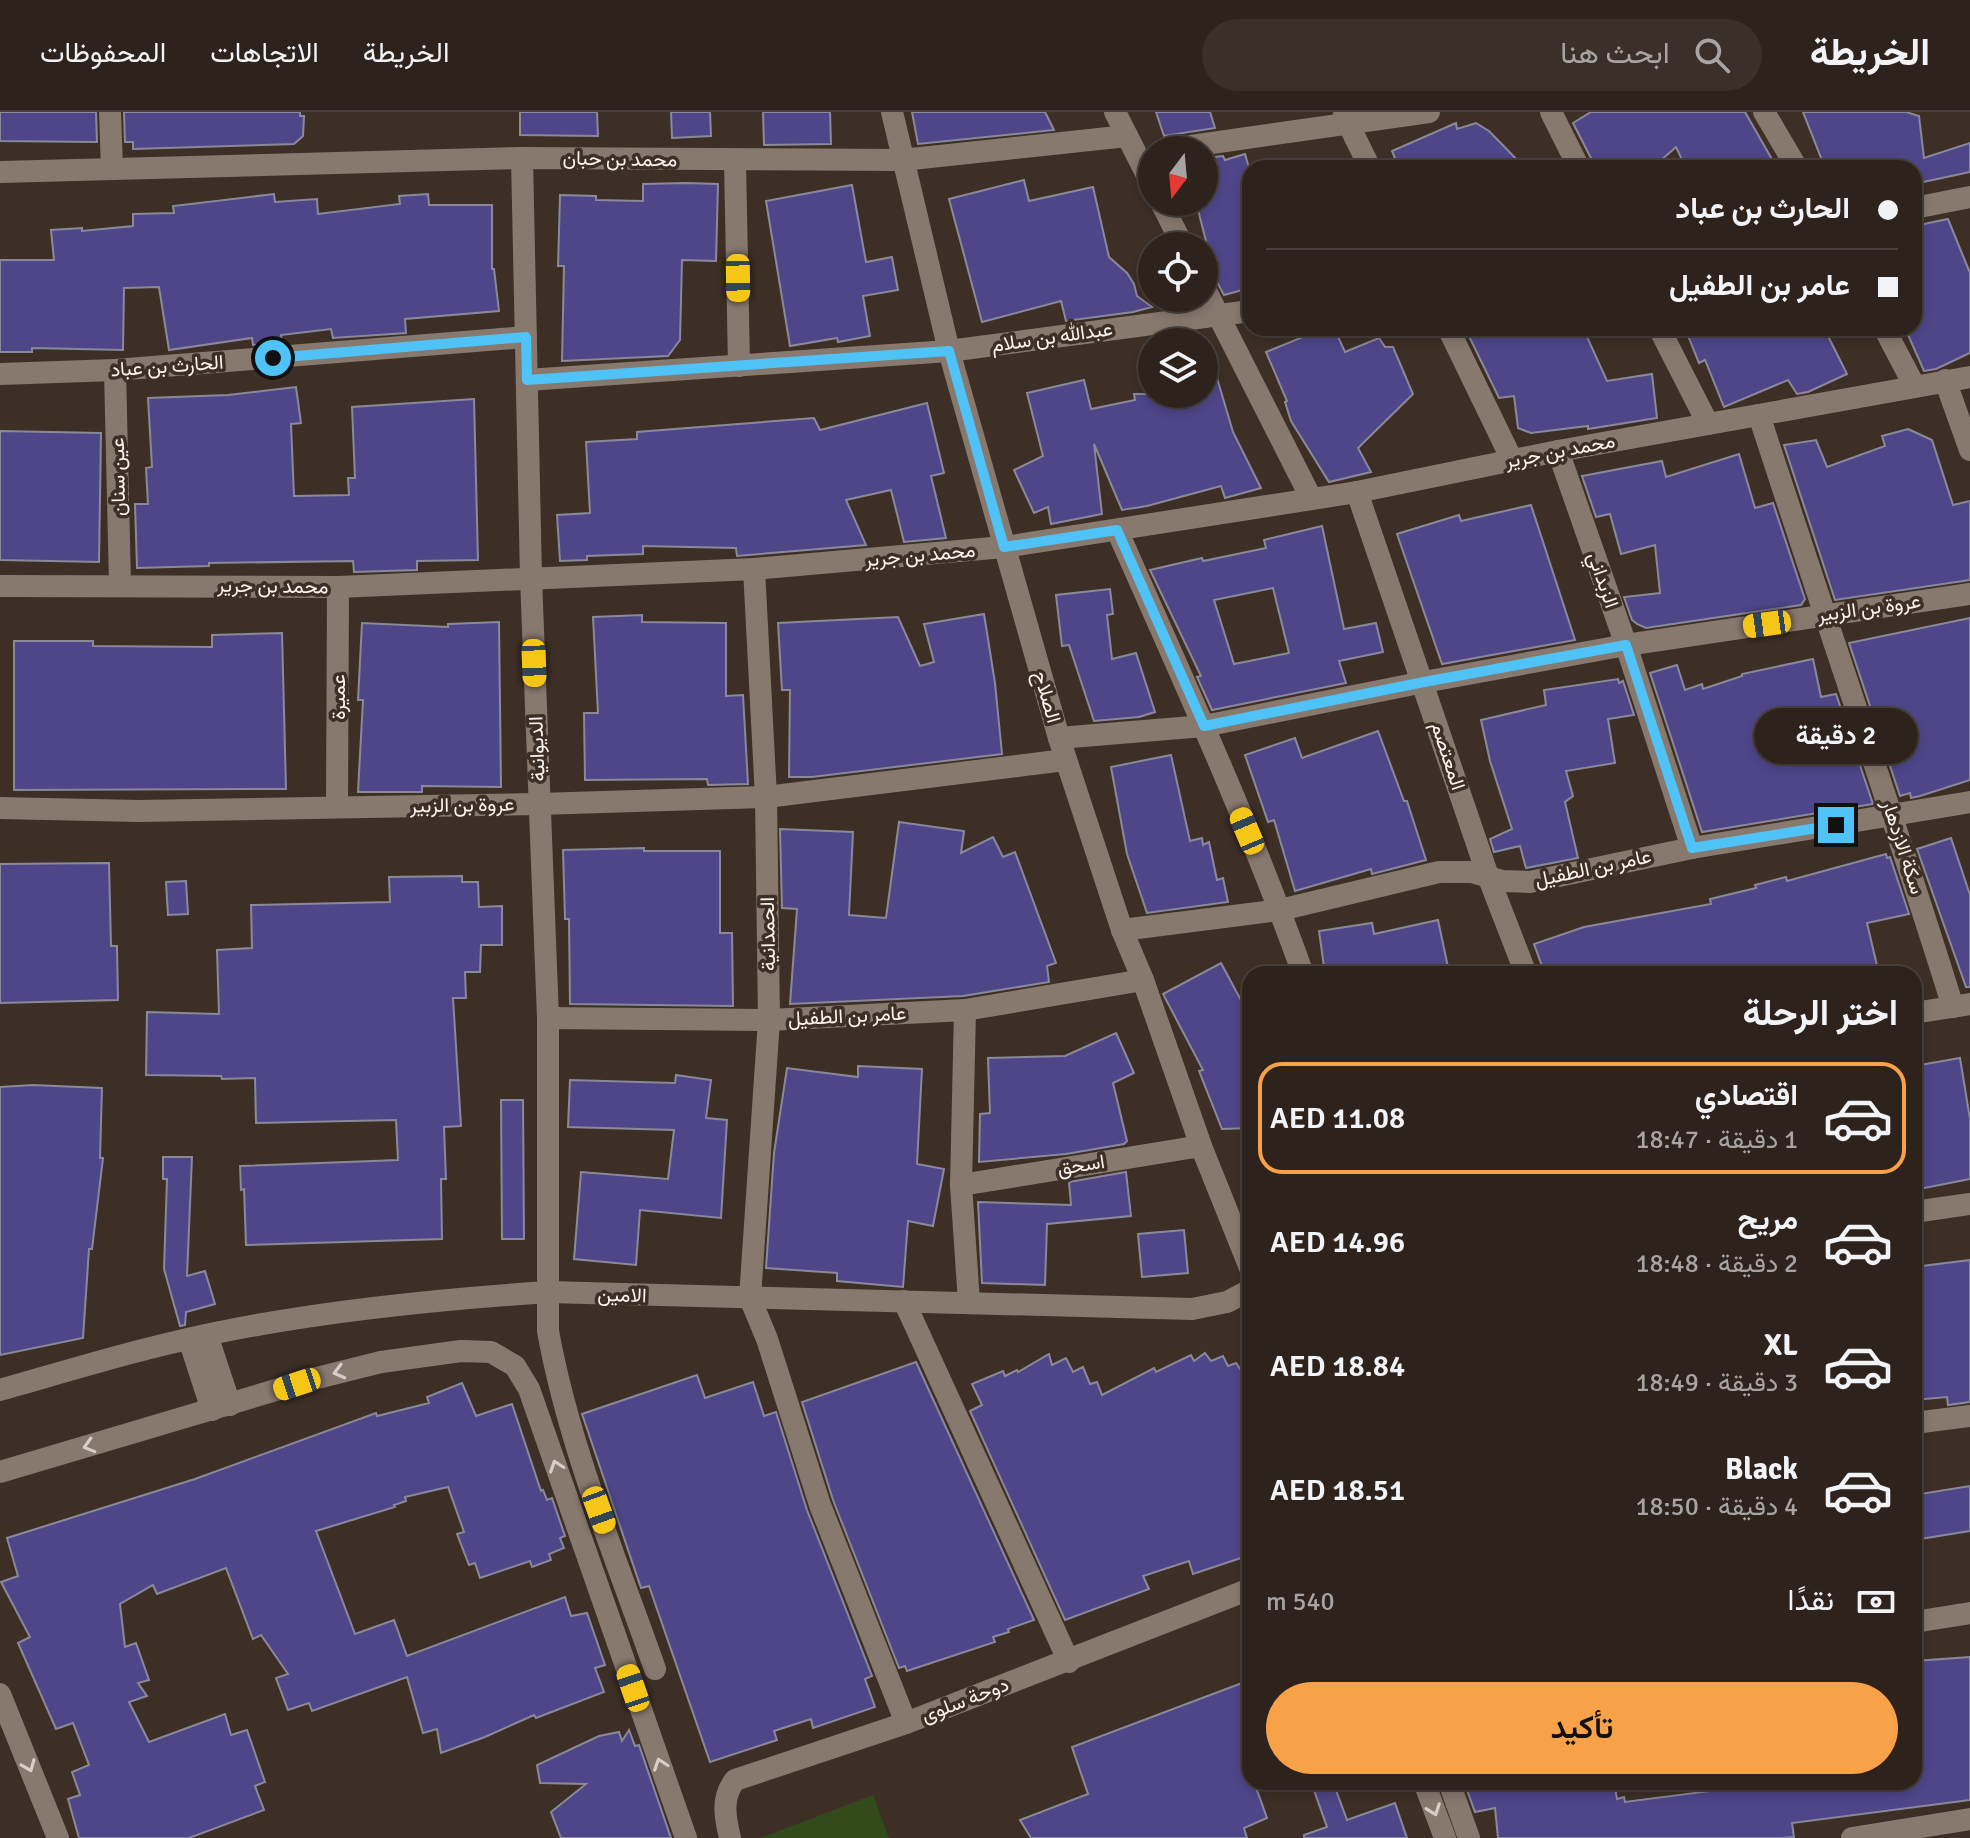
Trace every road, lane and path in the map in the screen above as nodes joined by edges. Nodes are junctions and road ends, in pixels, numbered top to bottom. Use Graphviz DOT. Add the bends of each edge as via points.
graph roads {
  1 [pos="110,112"];
  2 [pos="892,112"];
  3 [pos="1115,112"];
  4 [pos="1429,112"];
  5 [pos="1551,112"];
  6 [pos="1764,112"];
  7 [pos="1345,118"];
  8 [pos="1218,140"];
  9 [pos="1138,147"];
  10 [pos="522,158"];
  11 [pos="902,160"];
  12 [pos="1366,160"];
  13 [pos="1575,160"];
  14 [pos="1792,160"];
  15 [pos="735,161"];
  16 [pos="112,168"];
  17 [pos="0,172"];
  18 [pos="1970,197"];
  19 [pos="1922,206"];
  20 [pos="1216,312"];
  21 [pos="1242,312"];
  22 [pos="1218,315"];
  23 [pos="1452,336"];
  24 [pos="1663,336"];
  25 [pos="1888,336"];
  26 [pos="526,337"];
  27 [pos="949,351"];
  28 [pos="739,366"];
  29 [pos="115,370"];
  30 [pos="0,374"];
  31 [pos="1970,377"];
  32 [pos="527,380"];
  33 [pos="1945,380"];
  34 [pos="1914,385"];
  35 [pos="1759,415"];
  36 [pos="1708,424"];
  37 [pos="1970,450"];
  38 [pos="1558,451"];
  39 [pos="1512,460"];
  40 [pos="1357,492"];
  41 [pos="1311,498"];
  42 [pos="1117,530"];
  43 [pos="1004,547"];
  44 [pos="754,569"];
  45 [pos="531,578"];
  46 [pos="120,585"];
  47 [pos="0,586"];
  48 [pos="338,587"];
  49 [pos="1970,594"];
  50 [pos="1823,615"];
  51 [pos="1626,645"];
  52 [pos="1424,682"];
  53 [pos="1204,726"];
  54 [pos="1062,749"];
  55 [pos="766,797"];
  56 [pos="1970,802"];
  57 [pos="539,804"];
  58 [pos="337,807"];
  59 [pos="0,808"];
  60 [pos="1894,816"];
  61 [pos="1692,848"];
  62 [pos="1488,876"];
  63 [pos="1280,910"];
  64 [pos="1122,930"];
  65 [pos="1300,966"];
  66 [pos="1523,966"];
  67 [pos="1143,980"];
  68 [pos="1961,1005"];
  69 [pos="965,1010"];
  70 [pos="1922,1012"];
  71 [pos="548,1018"];
  72 [pos="769,1020"];
  73 [pos="1201,1146"];
  74 [pos="961,1185"];
  75 [pos="1970,1204"];
  76 [pos="1922,1211"];
  77 [pos="1242,1248"];
  78 [pos="548,1292"];
  79 [pos="1242,1294"];
  80 [pos="750,1298"];
  81 [pos="904,1301"];
  82 [pos="969,1302"];
  83 [pos="198,1337"];
  84 [pos="0,1390"];
  85 [pos="221,1408"];
  86 [pos="1970,1416"];
  87 [pos="1922,1422"];
  88 [pos="0,1472"];
  89 [pos="1242,1592"];
  90 [pos="1970,1613"];
  91 [pos="1922,1621"];
  92 [pos="1069,1662"];
  93 [pos="655,1669"];
  94 [pos="0,1694"];
  95 [pos="906,1723"];
  96 [pos="1427,1790"];
  97 [pos="1452,1790"];
  98 [pos="1970,1819"];
  99 [pos="58,1838"];
  100 [pos="686,1838"];
  101 [pos="730,1838"];
  102 [pos="1445,1838"];
  103 [pos="1469,1838"];
  104 [pos="1852,1838"];
  1 -- 16 [label="street"];
  2 -- 11 [label="street, الصلاح"];
  3 -- 9 [label="street"];
  4 -- 7 [label="street"];
  5 -- 13 [label="street"];
  6 -- 14 [label="street"];
  7 -- 8 [label="street"];
  7 -- 12 [label="street"];
  9 -- 11 [label="street, محمد بن حبان"];
  10 -- 15 [label="street, محمد بن حبان"];
  10 -- 16 [label="street, محمد بن حبان"];
  10 -- 26 [label="street, الديوانية"];
  11 -- 15 [label="street, محمد بن حبان"];
  11 -- 27 [label="street, الصلاح"];
  15 -- 28 [label="street"];
  16 -- 17 [label="street, محمد بن حبان"];
  18 -- 19 [label="street"];
  20 -- 22 [label="street"];
  21 -- 22 [label="street, عبدالله بن سلام"];
  22 -- 27 [label="street, عبدالله بن سلام"];
  22 -- 41 [label="street"];
  23 -- 39 [label="street"];
  24 -- 36 [label="street"];
  25 -- 34 [label="street"];
  26 -- 29 [label="street, الحارث بن عباد"];
  26 -- 32 [label="street, الديوانية"];
  27 -- 28 [label="street"];
  27 -- 43 [label="street, الصلاح"];
  28 -- 32 [label="street"];
  29 -- 30 [label="street, الحارث بن عباد"];
  29 -- 46 [label="street, عين سنان"];
  31 -- 33 [label="street, محمد بن جرير"];
  32 -- 45 [label="street, الديوانية"];
  33 -- 34 [label="street, محمد بن جرير"];
  33 -- 37 [label="street"];
  34 -- 35 [label="street, محمد بن جرير"];
  35 -- 36 [label="street, محمد بن جرير"];
  35 -- 50 [label="street, سكة الازدهار"];
  36 -- 38 [label="street, محمد بن جرير"];
  38 -- 39 [label="street, محمد بن جرير"];
  38 -- 51 [label="street, الزبداني"];
  39 -- 40 [label="street, محمد بن جرير"];
  40 -- 41 [label="street, محمد بن جرير"];
  40 -- 52 [label="street, المعتصم"];
  41 -- 42 [label="street, محمد بن جرير"];
  42 -- 43 [label="street, محمد بن جرير"];
  42 -- 53 [label="street"];
  43 -- 44 [label="street, محمد بن جرير"];
  43 -- 54 [label="street, الصلاح"];
  44 -- 45 [label="street, محمد بن جرير"];
  44 -- 55 [label="street, الحمدانية"];
  45 -- 48 [label="street, محمد بن جرير"];
  45 -- 57 [label="street, الديوانية"];
  46 -- 47 [label="street, محمد بن جرير"];
  46 -- 48 [label="street, محمد بن جرير"];
  48 -- 58 [label="street, عميرة"];
  49 -- 50 [label="street, عروة بن الزبير"];
  50 -- 51 [label="street, عروة بن الزبير"];
  50 -- 60 [label="street, سكة الازدهار"];
  51 -- 52 [label="street, عروة بن الزبير"];
  51 -- 61 [label="street, الزبداني"];
  52 -- 53 [label="street, عروة بن الزبير"];
  52 -- 62 [label="street, المعتصم"];
  53 -- 54 [label="street, عروة بن الزبير"];
  53 -- 63 [label="street"];
  54 -- 55 [label="street, عروة بن الزبير"];
  54 -- 64 [label="street, الصلاح"];
  55 -- 57 [label="street, عروة بن الزبير"];
  55 -- 72 [label="street, الحمدانية"];
  56 -- 60 [label="street, عامر بن الطفيل"];
  57 -- 58 [label="street, عروة بن الزبير"];
  57 -- 71 [label="street, الديوانية"];
  58 -- 59 [label="street, عروة بن الزبير"];
  60 -- 61 [label="street, عامر بن الطفيل"];
  60 -- 68 [label="street, سكة الازدهار"];
  61 -- 62 [label="street, عامر بن الطفيل" via="1530,882"];
  62 -- 63 [label="street, عامر بن الطفيل" via="1439,872"];
  62 -- 66 [label="street, المعتصم"];
  63 -- 64 [label="street, عامر بن الطفيل"];
  63 -- 65 [label="street"];
  64 -- 67 [label="street, الصلاح"];
  67 -- 69 [label="street, عامر بن الطفيل"];
  67 -- 73 [label="street, الصلاح"];
  68 -- 70 [label="street"];
  69 -- 72 [label="street, عامر بن الطفيل"];
  69 -- 74 [label="street"];
  71 -- 72 [label="street, عامر بن الطفيل"];
  71 -- 78 [label="street, الديوانية"];
  72 -- 80 [label="street, الحمدانية"];
  73 -- 74 [label="street, اسحق"];
  73 -- 77 [label="street, الصلاح"];
  74 -- 82 [label="street"];
  75 -- 76 [label="street"];
  78 -- 80 [label="street, الامين"];
  78 -- 83 [label="street, الامين" via="392,1304"];
  78 -- 93 [label="street, الديوانية" via="557,1382"];
  79 -- 82 [label="street, الامين" via="1192,1309"];
  80 -- 81 [label="street, الامين"];
  80 -- 95 [label="street" via="820,1505"];
  81 -- 82 [label="street, الامين"];
  81 -- 92 [label="street"];
  83 -- 84 [label="street, الامين"];
  83 -- 85 [label="street"];
  85 -- 88 [label="street, one-way"];
  100 -- 85 [label="street, one-way" via="529,1389 515,1366 477,1350 415,1357 347,1370"];
  86 -- 87 [label="street"];
  89 -- 92 [label="street, دوحة سلوى"];
  90 -- 91 [label="street"];
  92 -- 95 [label="street, دوحة سلوى"];
  94 -- 99 [label="street, one-way"];
  95 -- 101 [label="street, دوحة سلوى" via="735,1780 725,1804"];
  96 -- 102 [label="street, one-way"];
  97 -- 103 [label="street"];
  98 -- 104 [label="street"];
}
